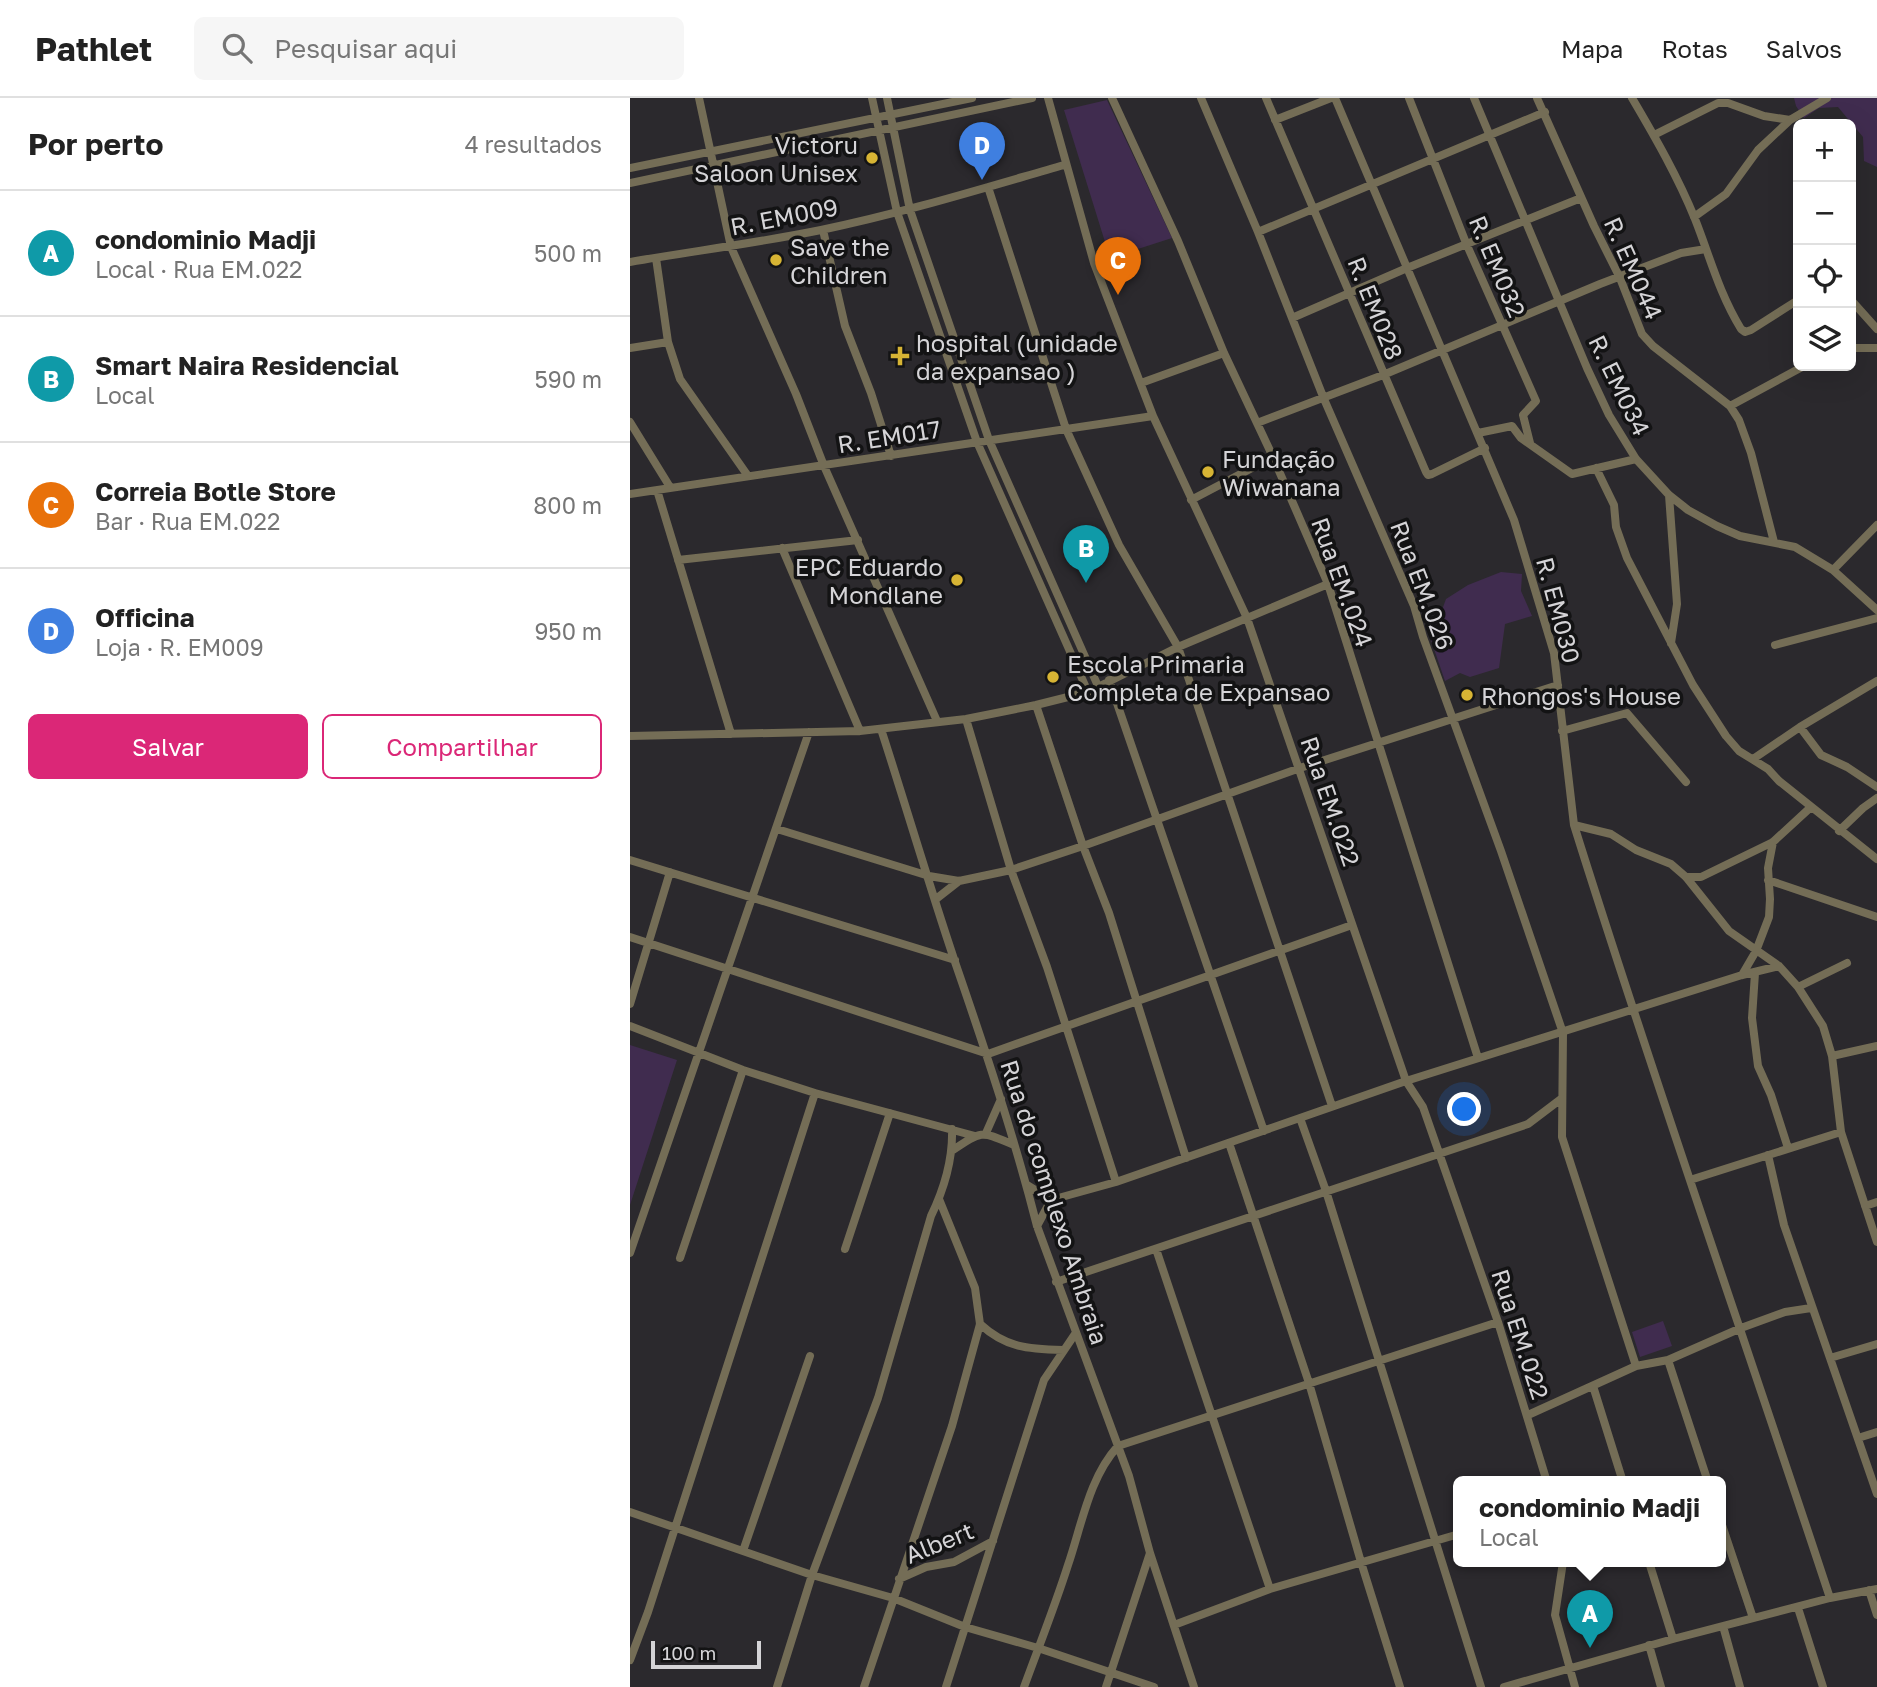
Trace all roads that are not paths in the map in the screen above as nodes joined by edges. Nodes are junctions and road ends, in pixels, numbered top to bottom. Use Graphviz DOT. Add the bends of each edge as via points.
graph roads {
  1 [pos="699,98"];
  2 [pos="872,98"];
  3 [pos="887,98"];
  4 [pos="972,98"];
  5 [pos="1032,98"];
  6 [pos="1048,98"];
  7 [pos="1112,98"];
  8 [pos="1201,98"];
  9 [pos="1266,98"];
  10 [pos="1333,98"];
  11 [pos="1409,98"];
  12 [pos="1474,98"];
  13 [pos="1537,98"];
  14 [pos="1632,98"];
  15 [pos="1827,98"];
  16 [pos="1545,112"];
  17 [pos="891,116"];
  18 [pos="876,118"];
  19 [pos="1275,120"];
  20 [pos="1790,120"];
  21 [pos="894,128"];
  22 [pos="880,131"];
  23 [pos="1654,135"];
  24 [pos="1491,136"];
  25 [pos="711,151"];
  26 [pos="1434,158"];
  27 [pos="713,164"];
  28 [pos="1065,165"];
  29 [pos="630,168"];
  30 [pos="630,183"];
  31 [pos="1371,184"];
  32 [pos="988,187"];
  33 [pos="1581,198"];
  34 [pos="1315,209"];
  35 [pos="910,210"];
  36 [pos="897,212"];
  37 [pos="1694,217"];
  38 [pos="1525,221"];
  39 [pos="823,230"];
  40 [pos="1258,232"];
  41 [pos="1466,243"];
  42 [pos="731,247"];
  43 [pos="1706,249"];
  44 [pos="656,258"];
  45 [pos="630,262"];
  46 [pos="1407,268"];
  47 [pos="1620,278"];
  48 [pos="1348,292"];
  49 [pos="1560,299"];
  50 [pos="1793,303"];
  51 [pos="1856,306"];
  52 [pos="1292,318"];
  53 [pos="1501,324"];
  54 [pos="1877,329"];
  55 [pos="668,342"];
  56 [pos="630,348"];
  57 [pos="1856,348"];
  58 [pos="1877,348"];
  59 [pos="1442,350"];
  60 [pos="1224,353"];
  61 [pos="1795,371"];
  62 [pos="1382,375"];
  63 [pos="1141,383"];
  64 [pos="1324,398"];
  65 [pos="1730,406"];
  66 [pos="1153,416"];
  67 [pos="630,422"];
  68 [pos="1257,423"];
  69 [pos="1066,429"];
  70 [pos="1478,433"];
  71 [pos="989,440"];
  72 [pos="977,442"];
  73 [pos="1530,443"];
  74 [pos="1485,448"];
  75 [pos="891,456"];
  76 [pos="1273,457"];
  77 [pos="1636,459"];
  78 [pos="824,466"];
  79 [pos="1597,468"];
  80 [pos="748,476"];
  81 [pos="670,487"];
  82 [pos="656,490"];
  83 [pos="630,494"];
  84 [pos="1669,495"];
  85 [pos="1191,500"];
  86 [pos="1877,525"];
  87 [pos="858,540"];
  88 [pos="1774,542"];
  89 [pos="782,548"];
  90 [pos="678,560"];
  91 [pos="1833,570"];
  92 [pos="1328,584"];
  93 [pos="1877,610"];
  94 [pos="1247,618"];
  95 [pos="1877,618"];
  96 [pos="1674,625"];
  97 [pos="1662,627"];
  98 [pos="1671,643"];
  99 [pos="1775,645"];
  100 [pos="1178,647"];
  101 [pos="1110,680"];
  102 [pos="1877,681"];
  103 [pos="1558,685"];
  104 [pos="1098,686"];
  105 [pos="1088,692"];
  106 [pos="1036,705"];
  107 [pos="966,719"];
  108 [pos="1454,720"];
  109 [pos="937,721"];
  110 [pos="1800,727"];
  111 [pos="881,729"];
  112 [pos="860,731"];
  113 [pos="1562,731"];
  114 [pos="809,732"];
  115 [pos="731,734"];
  116 [pos="630,736"];
  117 [pos="1378,744"];
  118 [pos="1753,760"];
  119 [pos="1300,768"];
  120 [pos="1686,782"];
  121 [pos="1877,787"];
  122 [pos="1227,793"];
  123 [pos="1877,798"];
  124 [pos="1811,807"];
  125 [pos="1155,820"];
  126 [pos="1574,825"];
  127 [pos="777,829"];
  128 [pos="1839,831"];
  129 [pos="1773,842"];
  130 [pos="1083,846"];
  131 [pos="1877,859"];
  132 [pos="630,860"];
  133 [pos="1011,870"];
  134 [pos="670,872"];
  135 [pos="929,876"];
  136 [pos="1686,877"];
  137 [pos="1768,880"];
  138 [pos="959,881"];
  139 [pos="751,896"];
  140 [pos="936,899"];
  141 [pos="1877,916"];
  142 [pos="1352,925"];
  143 [pos="630,937"];
  144 [pos="649,942"];
  145 [pos="1280,950"];
  146 [pos="1756,951"];
  147 [pos="955,960"];
  148 [pos="1847,963"];
  149 [pos="1779,966"];
  150 [pos="726,969"];
  151 [pos="1755,973"];
  152 [pos="1742,975"];
  153 [pos="1211,976"];
  154 [pos="1798,987"];
  155 [pos="1138,1001"];
  156 [pos="630,1004"];
  157 [pos="1632,1009"];
  158 [pos="630,1026"];
  159 [pos="1066,1027"];
  160 [pos="1563,1033"];
  161 [pos="1877,1046"];
  162 [pos="700,1051"];
  163 [pos="988,1054"];
  164 [pos="1832,1056"];
  165 [pos="1478,1058"];
  166 [pos="743,1070"];
  167 [pos="1406,1081"];
  168 [pos="815,1093"];
  169 [pos="1001,1099"];
  170 [pos="1562,1099"];
  171 [pos="1332,1106"];
  172 [pos="890,1114"];
  173 [pos="1300,1118"];
  174 [pos="952,1129"];
  175 [pos="1264,1131"];
  176 [pos="1841,1132"];
  177 [pos="985,1133"];
  178 [pos="975,1136"];
  179 [pos="1229,1143"];
  180 [pos="1014,1145"];
  181 [pos="1788,1148"];
  182 [pos="953,1150"];
  183 [pos="1768,1155"];
  184 [pos="1440,1156"];
  185 [pos="1186,1158"];
  186 [pos="1690,1180"];
  187 [pos="1116,1182"];
  188 [pos="1027,1185"];
  189 [pos="1326,1191"];
  190 [pos="939,1199"];
  191 [pos="1051,1200"];
  192 [pos="1877,1202"];
  193 [pos="1865,1206"];
  194 [pos="1252,1216"];
  195 [pos="1037,1226"];
  196 [pos="1877,1242"];
  197 [pos="845,1249"];
  198 [pos="1156,1249"];
  199 [pos="630,1253"];
  200 [pos="680,1258"];
  201 [pos="1056,1282"];
  202 [pos="1811,1308"];
  203 [pos="1498,1322"];
  204 [pos="980,1324"];
  205 [pos="1741,1328"];
  206 [pos="1075,1334"];
  207 [pos="1877,1344"];
  208 [pos="1063,1350"];
  209 [pos="810,1356"];
  210 [pos="1830,1358"];
  211 [pos="1379,1360"];
  212 [pos="1668,1360"];
  213 [pos="1636,1366"];
  214 [pos="1309,1383"];
  215 [pos="1593,1386"];
  216 [pos="1212,1415"];
  217 [pos="1528,1415"];
  218 [pos="1877,1432"];
  219 [pos="1858,1438"];
  220 [pos="1118,1446"];
  221 [pos="1545,1476"];
  222 [pos="1621,1476"];
  223 [pos="1706,1476"];
  224 [pos="1877,1494"];
  225 [pos="630,1512"];
  226 [pos="675,1527"];
  227 [pos="1453,1536"];
  228 [pos="1726,1537"];
  229 [pos="1436,1540"];
  230 [pos="993,1541"];
  231 [pos="743,1551"];
  232 [pos="1150,1553"];
  233 [pos="1360,1562"];
  234 [pos="1562,1567"];
  235 [pos="1651,1567"];
  236 [pos="812,1575"];
  237 [pos="899,1579"];
  238 [pos="1270,1589"];
  239 [pos="1873,1589"];
  240 [pos="893,1598"];
  241 [pos="1830,1598"];
  242 [pos="1798,1608"];
  243 [pos="1877,1615"];
  244 [pos="1753,1618"];
  245 [pos="1174,1625"];
  246 [pos="1723,1626"];
  247 [pos="965,1627"];
  248 [pos="1673,1639"];
  249 [pos="1649,1646"];
  250 [pos="1038,1648"];
  251 [pos="630,1660"];
  252 [pos="1569,1667"];
  253 [pos="1111,1673"];
  254 [pos="777,1687"];
  255 [pos="864,1687"];
  256 [pos="946,1687"];
  257 [pos="1024,1687"];
  258 [pos="1107,1687"];
  259 [pos="1154,1687"];
  260 [pos="1194,1687"];
  261 [pos="1400,1687"];
  262 [pos="1482,1687"];
  263 [pos="1504,1687"];
  264 [pos="1575,1687"];
  265 [pos="1661,1687"];
  266 [pos="1740,1687"];
  267 [pos="1823,1687"];
  1 -- 25 [label="street"];
  2 -- 18 [label="street"];
  3 -- 17 [label="street"];
  4 -- 17 [label="street"];
  5 -- 21 [label="street"];
  6 -- 28 [label="street, Rua EM.022"];
  7 -- 60 [label="street, Rua EM.024"];
  8 -- 40 [label="street, Rua EM.026"];
  9 -- 19 [label="street, R. EM028"];
  10 -- 19 [label="street"];
  10 -- 31 [label="street, R. EM030"];
  11 -- 26 [label="street, R. EM032"];
  12 -- 24 [label="street, R. EM034"];
  13 -- 16 [label="street, R. EM044"];
  14 -- 23 [label="street"];
  15 -- 20 [label="street"];
  16 -- 24 [label="street"];
  16 -- 33 [label="street, R. EM044"];
  17 -- 18 [label="street"];
  17 -- 21 [label="street"];
  18 -- 22 [label="street"];
  18 -- 25 [label="street"];
  19 -- 34 [label="street, R. EM028"];
  20 -- 23 [label="street" via="1718,103"];
  20 -- 37 [label="street" via="1758,149 1726,194"];
  21 -- 22 [label="street"];
  21 -- 35 [label="street"];
  22 -- 27 [label="street"];
  22 -- 36 [label="street"];
  23 -- 37 [label="street"];
  24 -- 26 [label="street"];
  24 -- 38 [label="street, R. EM034"];
  25 -- 27 [label="street"];
  25 -- 29 [label="street"];
  26 -- 31 [label="street"];
  26 -- 41 [label="street, R. EM032"];
  27 -- 30 [label="street"];
  27 -- 42 [label="street"];
  28 -- 32 [label="street, R. EM009"];
  28 -- 63 [label="street, Rua EM.022" via="1094,264"];
  31 -- 34 [label="street"];
  31 -- 46 [label="street, R. EM030"];
  32 -- 35 [label="street, R. EM009"];
  32 -- 69 [label="street"];
  33 -- 38 [label="street"];
  33 -- 47 [label="street, R. EM044"];
  34 -- 40 [label="street"];
  34 -- 48 [label="street, R. EM028"];
  35 -- 36 [label="street, R. EM009"];
  35 -- 71 [label="street"];
  36 -- 39 [label="street, R. EM009"];
  36 -- 72 [label="street"];
  37 -- 43 [label="street"];
  38 -- 41 [label="street"];
  38 -- 49 [label="street, R. EM034"];
  39 -- 42 [label="street, R. EM009"];
  39 -- 75 [label="street" via="845,326"];
  40 -- 52 [label="street, Rua EM.026"];
  41 -- 46 [label="street"];
  41 -- 53 [label="street, R. EM032"];
  42 -- 44 [label="street, R. EM009"];
  42 -- 78 [label="street"];
  43 -- 47 [label="street" via="1681,253"];
  43 -- 50 [label="street" via="1723,298 1745,332"];
  44 -- 45 [label="street, R. EM009"];
  44 -- 55 [label="street"];
  46 -- 48 [label="street"];
  46 -- 59 [label="street, R. EM030"];
  47 -- 49 [label="street"];
  47 -- 65 [label="street, R. EM044" via="1647,340"];
  48 -- 52 [label="street"];
  48 -- 62 [label="street, R. EM028"];
  49 -- 53 [label="street"];
  49 -- 77 [label="street, R. EM034" via="1598,393"];
  51 -- 54 [label="street"];
  52 -- 64 [label="street, Rua EM.026"];
  53 -- 59 [label="street"];
  53 -- 73 [label="street, R. EM032" via="1536,401 1523,415"];
  55 -- 56 [label="street"];
  55 -- 80 [label="street" via="680,379"];
  57 -- 58 [label="street"];
  59 -- 62 [label="street"];
  59 -- 70 [label="street, R. EM030"];
  60 -- 63 [label="street"];
  60 -- 68 [label="street, Rua EM.024"];
  61 -- 65 [label="street"];
  62 -- 64 [label="street"];
  62 -- 74 [label="street, R. EM028" via="1428,475"];
  63 -- 66 [label="street, Rua EM.022"];
  64 -- 68 [label="street"];
  64 -- 108 [label="street, Rua EM.026" via="1409,594"];
  65 -- 88 [label="street, R. EM044" via="1745,434"];
  66 -- 69 [label="street, R. EM017"];
  66 -- 85 [label="street, Rua EM.022"];
  67 -- 81 [label="street"];
  68 -- 76 [label="street, Rua EM.024"];
  69 -- 71 [label="street, R. EM017"];
  69 -- 100 [label="street" via="1119,545"];
  70 -- 73 [label="street" via="1512,426"];
  70 -- 74 [label="street, R. EM030"];
  71 -- 72 [label="street, R. EM017"];
  71 -- 104 [label="street"];
  72 -- 75 [label="street, R. EM017"];
  72 -- 105 [label="street"];
  73 -- 79 [label="street" via="1574,474"];
  74 -- 103 [label="street, R. EM030" via="1514,520 1554,653"];
  75 -- 78 [label="street, R. EM017"];
  76 -- 85 [label="street"];
  76 -- 92 [label="street, Rua EM.024"];
  77 -- 79 [label="street"];
  77 -- 84 [label="street, R. EM034"];
  78 -- 80 [label="street, R. EM017"];
  78 -- 87 [label="street"];
  79 -- 97 [label="street" via="1614,505 1627,558"];
  80 -- 81 [label="street, R. EM017"];
  81 -- 82 [label="street, R. EM017"];
  82 -- 83 [label="street, R. EM017"];
  82 -- 90 [label="street"];
  84 -- 88 [label="street, R. EM034" via="1717,526"];
  84 -- 96 [label="street" via="1677,604"];
  85 -- 94 [label="street, Rua EM.022"];
  86 -- 91 [label="street"];
  87 -- 89 [label="street"];
  87 -- 109 [label="street"];
  88 -- 91 [label="street, R. EM034" via="1795,547"];
  89 -- 90 [label="street"];
  89 -- 112 [label="street"];
  90 -- 115 [label="street"];
  91 -- 93 [label="street, R. EM034"];
  92 -- 94 [label="street"];
  92 -- 117 [label="street, Rua EM.024"];
  94 -- 100 [label="street"];
  94 -- 119 [label="street, Rua EM.022"];
  95 -- 99 [label="street"];
  96 -- 97 [label="street"];
  96 -- 98 [label="street"];
  97 -- 98 [label="street"];
  98 -- 118 [label="street" via="1726,736"];
  100 -- 101 [label="street"];
  100 -- 122 [label="street"];
  101 -- 104 [label="street"];
  101 -- 125 [label="street"];
  102 -- 110 [label="street"];
  103 -- 108 [label="street"];
  103 -- 113 [label="street, R. EM030"];
  104 -- 105 [label="street"];
  105 -- 106 [label="street"];
  106 -- 107 [label="street"];
  106 -- 130 [label="street"];
  107 -- 109 [label="street"];
  107 -- 133 [label="street"];
  108 -- 117 [label="street"];
  108 -- 160 [label="street, Rua EM.026"];
  109 -- 111 [label="street"];
  110 -- 118 [label="street"];
  110 -- 121 [label="street" via="1821,755"];
  111 -- 112 [label="street"];
  111 -- 135 [label="street, Rua do complexo Ambraia"];
  112 -- 114 [label="street"];
  113 -- 120 [label="street" via="1627,713"];
  113 -- 126 [label="street, R. EM030"];
  114 -- 115 [label="street"];
  114 -- 127 [label="street"];
  115 -- 116 [label="street"];
  117 -- 119 [label="street"];
  117 -- 165 [label="street, Rua EM.024"];
  118 -- 124 [label="street"];
  119 -- 122 [label="street"];
  119 -- 142 [label="street, Rua EM.022"];
  122 -- 125 [label="street"];
  122 -- 145 [label="street"];
  123 -- 128 [label="street"];
  124 -- 128 [label="street"];
  124 -- 129 [label="street"];
  125 -- 130 [label="street"];
  125 -- 153 [label="street"];
  126 -- 136 [label="street" via="1611,834 1671,864"];
  126 -- 157 [label="street, R. EM030"];
  127 -- 135 [label="street"];
  127 -- 139 [label="street"];
  128 -- 131 [label="street"];
  129 -- 136 [label="street" via="1701,877"];
  129 -- 137 [label="street"];
  130 -- 133 [label="street"];
  130 -- 155 [label="street"];
  132 -- 134 [label="street"];
  133 -- 138 [label="street"];
  133 -- 159 [label="street"];
  134 -- 139 [label="street"];
  134 -- 144 [label="street"];
  135 -- 138 [label="street"];
  135 -- 140 [label="street, Rua do complexo Ambraia"];
  136 -- 146 [label="street" via="1729,931"];
  137 -- 141 [label="street"];
  137 -- 146 [label="street" via="1769,917"];
  138 -- 140 [label="street"];
  139 -- 147 [label="street"];
  139 -- 150 [label="street"];
  140 -- 147 [label="street, Rua do complexo Ambraia"];
  142 -- 145 [label="street"];
  142 -- 167 [label="street, Rua EM.022"];
  143 -- 144 [label="street"];
  144 -- 150 [label="street"];
  144 -- 156 [label="street"];
  145 -- 153 [label="street"];
  145 -- 171 [label="street"];
  146 -- 149 [label="street"];
  146 -- 152 [label="street"];
  147 -- 163 [label="street, Rua do complexo Ambraia"];
  148 -- 154 [label="street"];
  149 -- 151 [label="street"];
  149 -- 154 [label="street"];
  150 -- 162 [label="street"];
  150 -- 163 [label="street"];
  151 -- 152 [label="street"];
  151 -- 181 [label="street" via="1752,1018 1758,1066"];
  152 -- 157 [label="street"];
  153 -- 155 [label="street"];
  153 -- 175 [label="street"];
  154 -- 164 [label="street" via="1823,1026"];
  155 -- 159 [label="street"];
  155 -- 185 [label="street"];
  157 -- 160 [label="street"];
  157 -- 186 [label="street, R. EM030"];
  158 -- 162 [label="street"];
  159 -- 163 [label="street"];
  159 -- 187 [label="street"];
  160 -- 165 [label="street"];
  160 -- 170 [label="street, Rua EM.026"];
  161 -- 164 [label="street"];
  162 -- 166 [label="street"];
  162 -- 199 [label="street"];
  163 -- 169 [label="street, Rua do complexo Ambraia"];
  164 -- 176 [label="street"];
  165 -- 167 [label="street"];
  166 -- 168 [label="street"];
  166 -- 200 [label="street"];
  167 -- 171 [label="street"];
  167 -- 184 [label="street, Rua EM.022" via="1423,1107"];
  168 -- 172 [label="street"];
  168 -- 226 [label="street"];
  169 -- 177 [label="street"];
  169 -- 180 [label="street, Rua do complexo Ambraia"];
  170 -- 184 [label="street" via="1528,1125"];
  170 -- 213 [label="street, Rua EM.026" via="1562,1137"];
  171 -- 173 [label="street"];
  172 -- 174 [label="street"];
  172 -- 197 [label="street"];
  173 -- 175 [label="street"];
  173 -- 189 [label="street"];
  174 -- 178 [label="street"];
  174 -- 182 [label="street"];
  175 -- 179 [label="street"];
  176 -- 181 [label="street"];
  176 -- 193 [label="street"];
  177 -- 178 [label="street"];
  177 -- 180 [label="street"];
  178 -- 182 [label="street"];
  179 -- 185 [label="street"];
  179 -- 194 [label="street"];
  180 -- 188 [label="street, Rua do complexo Ambraia"];
  181 -- 183 [label="street"];
  182 -- 190 [label="street"];
  183 -- 186 [label="street"];
  183 -- 202 [label="street" via="1784,1225"];
  184 -- 189 [label="street"];
  184 -- 203 [label="street, Rua EM.022"];
  185 -- 187 [label="street"];
  186 -- 205 [label="street, R. EM030"];
  187 -- 191 [label="street"];
  188 -- 191 [label="street"];
  188 -- 195 [label="street, Rua do complexo Ambraia"];
  189 -- 194 [label="street"];
  189 -- 211 [label="street"];
  190 -- 204 [label="street" via="975,1287"];
  190 -- 236 [label="street" via="878,1398"];
  191 -- 195 [label="street"];
  192 -- 193 [label="street"];
  193 -- 196 [label="street"];
  194 -- 198 [label="street"];
  194 -- 214 [label="street"];
  195 -- 201 [label="street, Rua do complexo Ambraia"];
  198 -- 201 [label="street"];
  198 -- 216 [label="street"];
  201 -- 206 [label="street, Rua do complexo Ambraia"];
  202 -- 205 [label="street"];
  202 -- 210 [label="street"];
  203 -- 211 [label="street"];
  203 -- 217 [label="street, Rua EM.022"];
  204 -- 208 [label="street" via="999,1339 1029,1349"];
  204 -- 237 [label="street"];
  205 -- 212 [label="street"];
  205 -- 241 [label="street, R. EM030"];
  206 -- 208 [label="street"];
  206 -- 220 [label="street, Rua do complexo Ambraia"];
  207 -- 210 [label="street"];
  208 -- 230 [label="street" via="1044,1380"];
  209 -- 231 [label="street"];
  210 -- 219 [label="street"];
  211 -- 214 [label="street"];
  211 -- 229 [label="street"];
  212 -- 213 [label="street"];
  212 -- 223 [label="street"];
  213 -- 215 [label="street"];
  214 -- 216 [label="street"];
  214 -- 233 [label="street"];
  215 -- 217 [label="street"];
  215 -- 222 [label="street"];
  216 -- 220 [label="street"];
  216 -- 238 [label="street"];
  217 -- 221 [label="street, Rua EM.022"];
  218 -- 219 [label="street"];
  219 -- 224 [label="street"];
  220 -- 232 [label="street, Rua do complexo Ambraia"];
  220 -- 250 [label="street" via="1095,1479"];
  225 -- 226 [label="street"];
  226 -- 231 [label="street"];
  226 -- 251 [label="street"];
  227 -- 229 [label="street"];
  228 -- 244 [label="street"];
  229 -- 233 [label="street"];
  229 -- 262 [label="street"];
  230 -- 237 [label="street, Albert" via="954,1562"];
  230 -- 247 [label="street"];
  231 -- 236 [label="street"];
  232 -- 245 [label="street, Rua do complexo Ambraia"];
  232 -- 253 [label="street"];
  233 -- 238 [label="street"];
  233 -- 261 [label="street"];
  234 -- 252 [label="street" via="1555,1615"];
  235 -- 248 [label="street"];
  236 -- 240 [label="street"];
  236 -- 254 [label="street"];
  237 -- 240 [label="street"];
  238 -- 245 [label="street"];
  239 -- 241 [label="street"];
  239 -- 243 [label="street"];
  240 -- 247 [label="street"];
  240 -- 255 [label="street"];
  241 -- 242 [label="street"];
  242 -- 244 [label="street"];
  242 -- 267 [label="street"];
  244 -- 246 [label="street"];
  245 -- 260 [label="street, Rua do complexo Ambraia"];
  246 -- 248 [label="street"];
  246 -- 266 [label="street"];
  247 -- 250 [label="street"];
  247 -- 256 [label="street"];
  248 -- 249 [label="street"];
  249 -- 252 [label="street"];
  249 -- 265 [label="street"];
  250 -- 253 [label="street"];
  250 -- 257 [label="street"];
  252 -- 263 [label="street"];
  252 -- 264 [label="street"];
  253 -- 258 [label="street"];
  253 -- 259 [label="street"];
}
